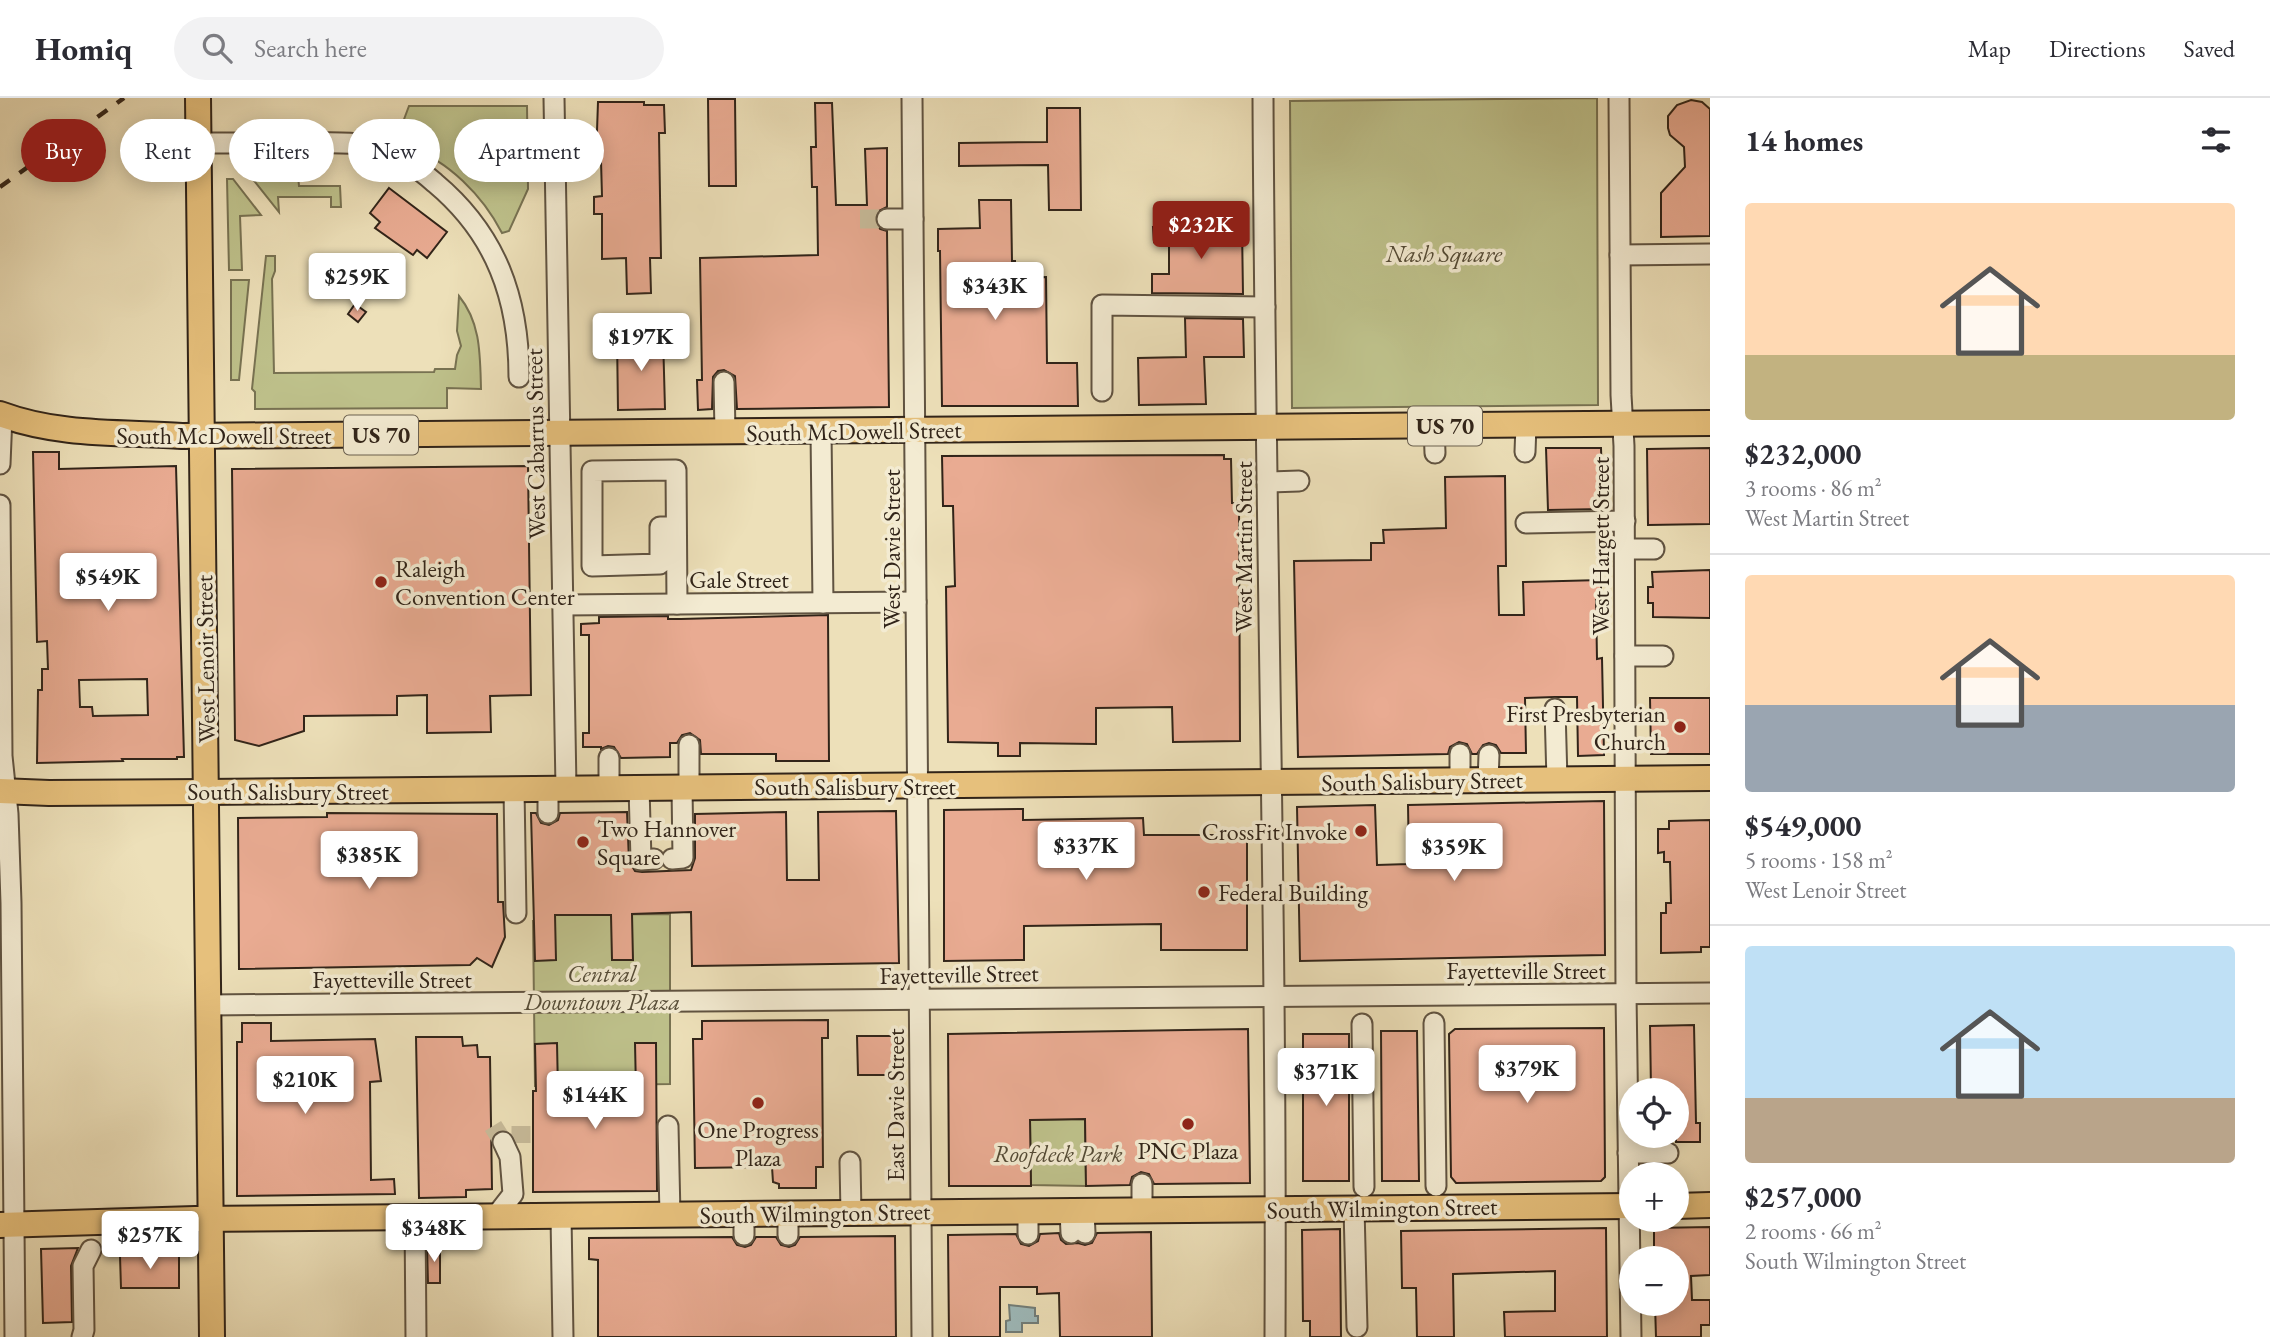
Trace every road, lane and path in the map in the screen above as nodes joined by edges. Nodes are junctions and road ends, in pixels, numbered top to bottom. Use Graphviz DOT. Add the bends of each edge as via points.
graph roads {
  1 [pos="198,98"];
  2 [pos="554,98"];
  3 [pos="912,98"];
  4 [pos="1263,98"];
  5 [pos="1619,98"];
  6 [pos="198,119"];
  7 [pos="215,143"];
  8 [pos="199,182"];
  9 [pos="887,219"];
  10 [pos="913,219"];
  11 [pos="1710,254"];
  12 [pos="1620,255"];
  13 [pos="1265,307"];
  14 [pos="519,377"];
  15 [pos="724,382"];
  16 [pos="1102,391"];
  17 [pos="1,414"];
  18 [pos="1710,423"];
  19 [pos="1623,424"];
  20 [pos="1526,425"];
  21 [pos="1434,426"];
  22 [pos="1266,427"];
  23 [pos="914,430"];
  24 [pos="821,431"];
  25 [pos="725,432"];
  26 [pos="559,433"];
  27 [pos="202,436"];
  28 [pos="1525,452"];
  29 [pos="1435,453"];
  30 [pos="0,464"];
  31 [pos="1300,481"];
  32 [pos="1267,482"];
  33 [pos="0,505"];
  34 [pos="1625,521"];
  35 [pos="1526,523"];
  36 [pos="676,527"];
  37 [pos="1625,549"];
  38 [pos="1654,549"];
  39 [pos="916,602"];
  40 [pos="823,603"];
  41 [pos="677,604"];
  42 [pos="563,605"];
  43 [pos="1625,656"];
  44 [pos="1663,656"];
  45 [pos="1555,709"];
  46 [pos="689,745"];
  47 [pos="1457,754"];
  48 [pos="1492,755"];
  49 [pos="609,758"];
  50 [pos="1710,778"];
  51 [pos="1626,779"];
  52 [pos="1557,780"];
  53 [pos="1457,781"];
  54 [pos="1492,781"];
  55 [pos="1270,783"];
  56 [pos="917,785"];
  57 [pos="686,787"];
  58 [pos="608,788"];
  59 [pos="639,788"];
  60 [pos="514,789"];
  61 [pos="3,791"];
  62 [pos="206,792"];
  63 [pos="554,797"];
  64 [pos="516,913"];
  65 [pos="6,966"];
  66 [pos="1626,993"];
  67 [pos="1710,993"];
  68 [pos="1274,996"];
  69 [pos="919,999"];
  70 [pos="209,1005"];
  71 [pos="1433,1023"];
  72 [pos="1362,1024"];
  73 [pos="6,1047"];
  74 [pos="668,1126"];
  75 [pos="1628,1153"];
  76 [pos="1668,1153"];
  77 [pos="1628,1162"];
  78 [pos="850,1163"];
  79 [pos="1142,1184"];
  80 [pos="1436,1186"];
  81 [pos="1359,1198"];
  82 [pos="1710,1205"];
  83 [pos="1619,1206"];
  84 [pos="1689,1206"];
  85 [pos="1275,1209"];
  86 [pos="1142,1210"];
  87 [pos="850,1213"];
  88 [pos="920,1213"];
  89 [pos="670,1214"];
  90 [pos="551,1216"];
  91 [pos="415,1217"];
  92 [pos="211,1219"];
  93 [pos="480,1223"];
  94 [pos="7,1225"];
  95 [pos="1630,1232"];
  96 [pos="91,1250"];
  97 [pos="1357,1327"];
  98 [pos="84,1335"];
  99 [pos="15,1337"];
  100 [pos="212,1337"];
  101 [pos="416,1337"];
  102 [pos="563,1337"];
  103 [pos="922,1337"];
  104 [pos="1276,1337"];
  105 [pos="1631,1337"];
  1 -- 6 [label="main road, West Lenoir Street"];
  2 -- 26 [label="street, West Cabarrus Street"];
  3 -- 10 [label="street, West Davie Street"];
  4 -- 13 [label="street, West Martin Street"];
  5 -- 12 [label="street, West Hargett Street"];
  7 -- 14 [label="street" via="349,143 382,149 413,164 468,214 506,280 515,315"];
  8 -- 27 [label="main road, West Lenoir Street"];
  9 -- 10 [label="street"];
  10 -- 23 [label="street, West Davie Street"];
  11 -- 12 [label="street"];
  12 -- 19 [label="street, West Hargett Street"];
  13 -- 16 [label="street" via="1102,305"];
  13 -- 22 [label="street, West Martin Street"];
  15 -- 25 [label="street"];
  17 -- 27 [label="main road, South McDowell Street / US 70" via="34,425 89,433"];
  17 -- 30 [label="street"];
  18 -- 19 [label="main road, South McDowell Street / US 70"];
  19 -- 20 [label="main road, South McDowell Street / US 70"];
  19 -- 34 [label="street, West Hargett Street"];
  20 -- 21 [label="main road, South McDowell Street / US 70"];
  20 -- 28 [label="street"];
  21 -- 22 [label="main road, South McDowell Street / US 70"];
  21 -- 29 [label="street"];
  22 -- 23 [label="main road, South McDowell Street / US 70"];
  22 -- 32 [label="street, West Martin Street"];
  23 -- 24 [label="main road, South McDowell Street / US 70"];
  23 -- 39 [label="street, West Davie Street"];
  24 -- 25 [label="main road, South McDowell Street / US 70"];
  24 -- 40 [label="street"];
  25 -- 26 [label="main road, South McDowell Street / US 70"];
  26 -- 27 [label="main road, South McDowell Street / US 70"];
  26 -- 42 [label="street, West Cabarrus Street"];
  27 -- 62 [label="main road, West Lenoir Street"];
  31 -- 32 [label="street"];
  32 -- 55 [label="street, West Martin Street"];
  33 -- 61 [label="street"];
  34 -- 35 [label="street"];
  34 -- 37 [label="street, West Hargett Street"];
  36 -- 36 [label="street" via="676,470 592,471 592,566 660,564 660,527"];
  36 -- 41 [label="street"];
  37 -- 38 [label="street"];
  37 -- 43 [label="street, West Hargett Street"];
  39 -- 40 [label="street, Gale Street"];
  39 -- 56 [label="street, West Davie Street"];
  40 -- 41 [label="street, Gale Street"];
  41 -- 42 [label="street, Gale Street"];
  42 -- 63 [label="street, West Cabarrus Street"];
  43 -- 44 [label="street"];
  43 -- 51 [label="street, West Hargett Street"];
  45 -- 52 [label="street"];
  46 -- 57 [label="street"];
  47 -- 53 [label="street"];
  48 -- 54 [label="street"];
  49 -- 58 [label="street"];
  50 -- 51 [label="main road, South Salisbury Street"];
  51 -- 52 [label="main road, South Salisbury Street"];
  51 -- 66 [label="street, West Hargett Street"];
  52 -- 54 [label="main road, South Salisbury Street"];
  53 -- 54 [label="main road, South Salisbury Street"];
  53 -- 55 [label="main road, South Salisbury Street"];
  55 -- 56 [label="main road, South Salisbury Street"];
  55 -- 68 [label="street, West Martin Street"];
  56 -- 57 [label="main road, South Salisbury Street"];
  56 -- 69 [label="street, West Davie Street"];
  57 -- 59 [label="main road, South Salisbury Street"];
  57 -- 59 [label="street" via="683,858 641,860"];
  58 -- 59 [label="main road, South Salisbury Street"];
  58 -- 63 [label="main road, South Salisbury Street"];
  60 -- 62 [label="main road, South Salisbury Street"];
  60 -- 63 [label="main road, South Salisbury Street"];
  60 -- 64 [label="street"];
  61 -- 62 [label="main road, South Salisbury Street"];
  61 -- 65 [label="street" via="9,820"];
  62 -- 70 [label="main road, West Lenoir Street"];
  65 -- 73 [label="street" via="12,1009"];
  66 -- 67 [label="street, Fayetteville Street"];
  66 -- 68 [label="street, Fayetteville Street"];
  66 -- 75 [label="street, West Hargett Street"];
  68 -- 69 [label="street, Fayetteville Street"];
  68 -- 85 [label="street, West Martin Street"];
  69 -- 70 [label="street, Fayetteville Street"];
  69 -- 88 [label="street, East Davie Street"];
  70 -- 92 [label="main road, West Lenoir Street"];
  71 -- 80 [label="street"];
  72 -- 81 [label="street"];
  73 -- 94 [label="street"];
  74 -- 89 [label="street"];
  75 -- 76 [label="street"];
  75 -- 77 [label="street, West Hargett Street"];
  78 -- 87 [label="street"];
  79 -- 86 [label="street"];
  81 -- 83 [label="main road, South Wilmington Street"];
  81 -- 85 [label="main road, South Wilmington Street"];
  81 -- 97 [label="street"];
  82 -- 84 [label="main road"];
  85 -- 86 [label="main road, South Wilmington Street"];
  85 -- 104 [label="street, West Martin Street"];
  86 -- 88 [label="main road, South Wilmington Street" via="1078,1222 1028,1223"];
  87 -- 88 [label="main road, South Wilmington Street"];
  87 -- 89 [label="main road, South Wilmington Street" via="786,1224 744,1225"];
  88 -- 103 [label="street, East Davie Street"];
  89 -- 90 [label="main road, South Wilmington Street"];
  90 -- 93 [label="main road, South Wilmington Street"];
  90 -- 93 [label="street" via="524,1202 512,1142 513,1194"];
  90 -- 102 [label="street"];
  91 -- 92 [label="main road, South Wilmington Street"];
  91 -- 93 [label="main road, South Wilmington Street"];
  91 -- 101 [label="street"];
  92 -- 94 [label="main road, South Wilmington Street"];
  92 -- 100 [label="main road, West Lenoir Street"];
  94 -- 99 [label="street"];
  95 -- 105 [label="street, West Hargett Street"];
  96 -- 98 [label="street" via="83,1266"];
}
